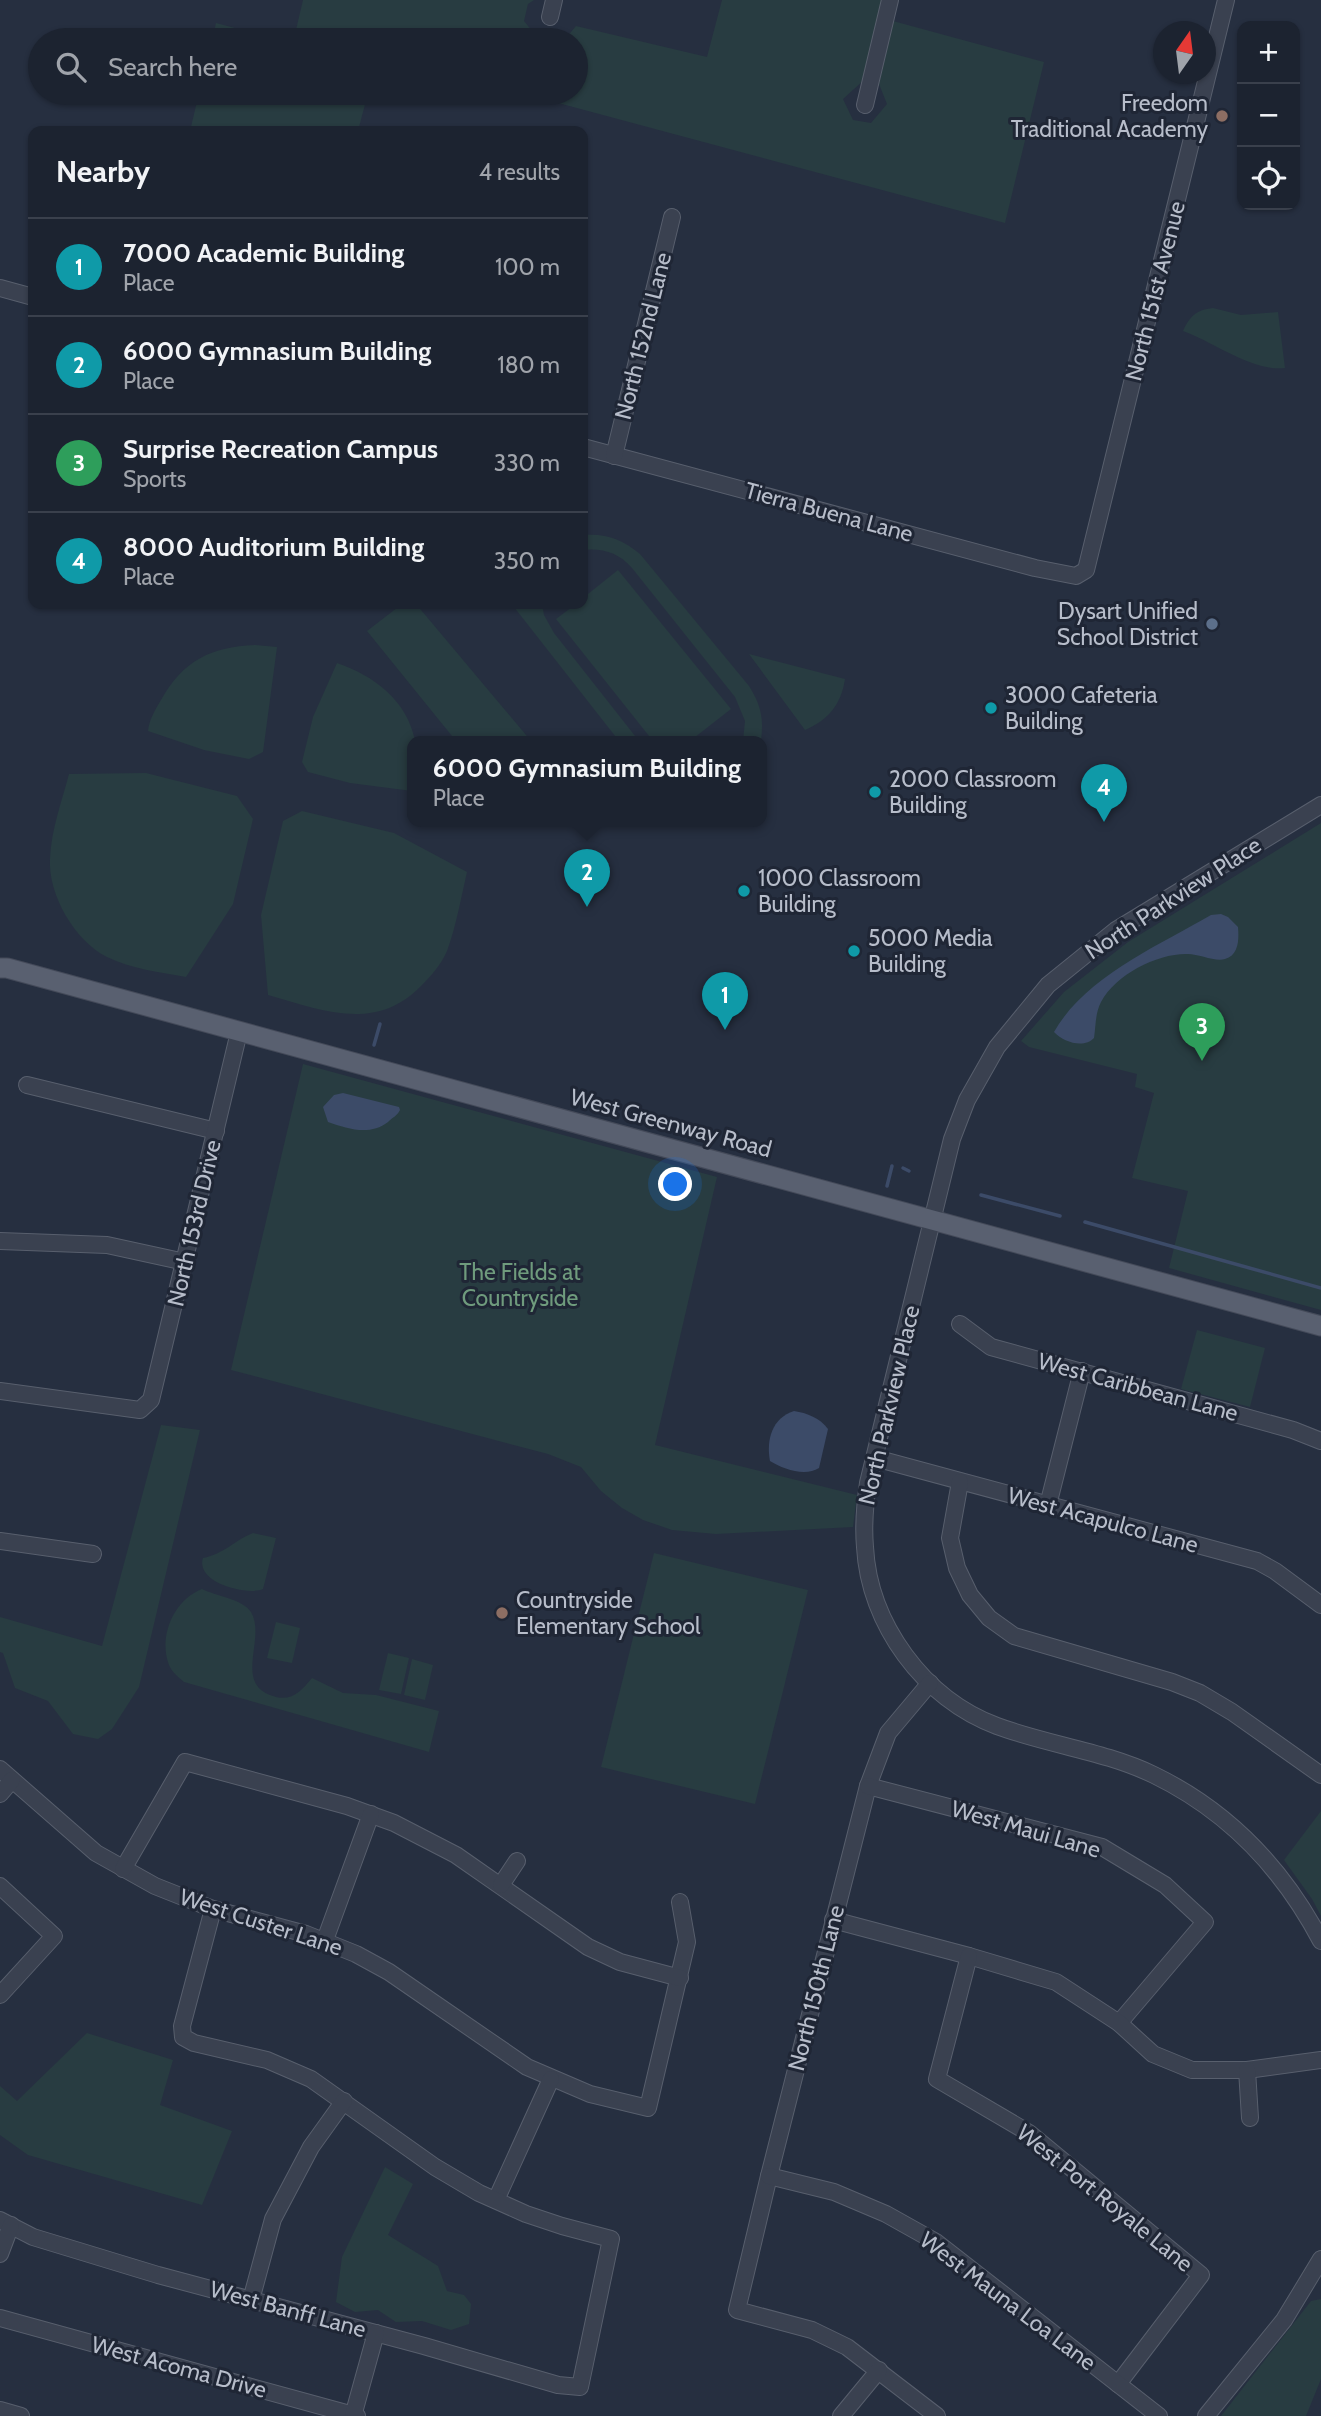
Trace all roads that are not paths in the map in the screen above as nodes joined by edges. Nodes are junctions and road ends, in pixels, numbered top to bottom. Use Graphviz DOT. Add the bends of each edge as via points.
graph roads {
  1 [pos="554,0"];
  2 [pos="890,0"];
  3 [pos="1226,0"];
  4 [pos="550,17"];
  5 [pos="866,105"];
  6 [pos="672,217"];
  7 [pos="0,288"];
  8 [pos="28,296"];
  9 [pos="588,448"];
  10 [pos="614,456"];
  11 [pos="1076,576"];
  12 [pos="1321,805"];
  13 [pos="2,966"];
  14 [pos="239,1032"];
  15 [pos="27,1085"];
  16 [pos="216,1131"];
  17 [pos="932,1220"];
  18 [pos="0,1241"];
  19 [pos="185,1262"];
  20 [pos="960,1324"];
  21 [pos="1321,1326"];
  22 [pos="1082,1371"];
  23 [pos="0,1391"];
  24 [pos="1321,1441"];
  25 [pos="875,1458"];
  26 [pos="960,1482"];
  27 [pos="1048,1505"];
  28 [pos="0,1541"];
  29 [pos="93,1554"];
  30 [pos="1321,1605"];
  31 [pos="929,1683"];
  32 [pos="6,1775"];
  33 [pos="1321,1775"];
  34 [pos="867,1786"];
  35 [pos="0,1794"];
  36 [pos="371,1814"];
  37 [pos="517,1861"];
  38 [pos="123,1869"];
  39 [pos="501,1885"];
  40 [pos="0,1886"];
  41 [pos="680,1902"];
  42 [pos="213,1909"];
  43 [pos="833,1920"];
  44 [pos="325,1940"];
  45 [pos="1321,1941"];
  46 [pos="969,1956"];
  47 [pos="680,1978"];
  48 [pos="0,1995"];
  49 [pos="1119,2023"];
  50 [pos="1321,2060"];
  51 [pos="1247,2070"];
  52 [pos="551,2079"];
  53 [pos="344,2101"];
  54 [pos="1250,2118"];
  55 [pos="769,2176"];
  56 [pos="496,2200"];
  57 [pos="6,2223"];
  58 [pos="0,2254"];
  59 [pos="1319,2270"];
  60 [pos="251,2300"];
  61 [pos="0,2318"];
  62 [pos="376,2333"];
  63 [pos="879,2370"];
  64 [pos="1118,2384"];
  65 [pos="0,2410"];
  66 [pos="21,2416"];
  67 [pos="355,2416"];
  68 [pos="841,2416"];
  69 [pos="937,2416"];
  70 [pos="1159,2416"];
  71 [pos="1206,2416"];
  1 -- 4 [label="street"];
  2 -- 5 [label="street"];
  3 -- 11 [label="street, North 151st Avenue" via="1092,553 1086,570"];
  6 -- 10 [label="street, North 152nd Lane"];
  7 -- 8 [label="street"];
  9 -- 10 [label="street, Tierra Buena Lane"];
  10 -- 11 [label="street, Tierra Buena Lane"];
  12 -- 17 [label="street, North Parkview Place" via="1116,930 1046,987 997,1047 967,1100"];
  13 -- 14 [label="main road, West Greenway Road"];
  14 -- 16 [label="street, North 153rd Drive"];
  14 -- 17 [label="main road, West Greenway Road"];
  15 -- 16 [label="street"];
  16 -- 19 [label="street, North 153rd Drive"];
  17 -- 21 [label="main road, West Greenway Road"];
  17 -- 25 [label="street, North Parkview Place"];
  18 -- 19 [label="street" via="107,1245"];
  19 -- 23 [label="street, North 153rd Drive" via="151,1400 140,1410"];
  20 -- 22 [label="street, West Caribbean Lane" via="991,1347"];
  22 -- 24 [label="street, West Caribbean Lane"];
  22 -- 27 [label="street"];
  25 -- 26 [label="street, West Acapulco Lane"];
  25 -- 31 [label="street, North Parkview Place" via="864,1513 869,1577 889,1629"];
  26 -- 27 [label="street, West Acapulco Lane"];
  26 -- 33 [label="street" via="950,1538 970,1595 989,1618 1014,1636 1200,1693"];
  27 -- 30 [label="street, West Acapulco Lane" via="1257,1562"];
  28 -- 29 [label="street"];
  31 -- 34 [label="street, North 150th Lane" via="888,1732"];
  31 -- 45 [label="street, North Parkview Place" via="995,1725 1134,1767 1195,1799 1240,1833 1273,1866"];
  32 -- 35 [label="street"];
  32 -- 38 [label="street, West Custer Lane" via="96,1853"];
  34 -- 43 [label="street, North 150th Lane"];
  34 -- 49 [label="street, West Maui Lane" via="1102,1847 1166,1885 1205,1922"];
  36 -- 38 [label="street" via="185,1762"];
  36 -- 39 [label="street" via="456,1855"];
  36 -- 44 [label="street"];
  37 -- 39 [label="street"];
  38 -- 42 [label="street, West Custer Lane"];
  39 -- 47 [label="street" via="588,1947 620,1962"];
  40 -- 48 [label="street" via="54,1936"];
  41 -- 47 [label="street" via="688,1941"];
  42 -- 44 [label="street, West Custer Lane"];
  42 -- 53 [label="street" via="182,2026 183,2038 267,2060 311,2079"];
  43 -- 46 [label="street"];
  43 -- 55 [label="street, North 150th Lane"];
  44 -- 52 [label="street, West Custer Lane" via="389,1972 514,2060"];
  46 -- 49 [label="street" via="1056,1982"];
  46 -- 64 [label="street, West Port Royale Lane" via="937,2079 1029,2133 1201,2275"];
  47 -- 52 [label="street, West Custer Lane" via="648,2108"];
  49 -- 51 [label="street" via="1153,2054 1192,2070"];
  50 -- 51 [label="street"];
  51 -- 54 [label="street"];
  52 -- 56 [label="street"];
  53 -- 56 [label="street" via="435,2167"];
  53 -- 60 [label="street" via="311,2147 273,2219"];
  55 -- 63 [label="street, North 150th Lane" via="737,2310 812,2330"];
  55 -- 64 [label="street, West Mauna Loa Lane" via="834,2192 936,2242"];
  56 -- 62 [label="street, West Banff Lane" via="611,2239 580,2387 558,2385"];
  57 -- 58 [label="street"];
  57 -- 60 [label="street, West Banff Lane" via="33,2236"];
  59 -- 71 [label="street"];
  60 -- 62 [label="street, West Banff Lane"];
  61 -- 67 [label="street, West Acoma Drive"];
  62 -- 67 [label="street"];
  63 -- 68 [label="street"];
  63 -- 69 [label="street"];
  64 -- 70 [label="street, West Mauna Loa Lane"];
  65 -- 66 [label="street"];
}
